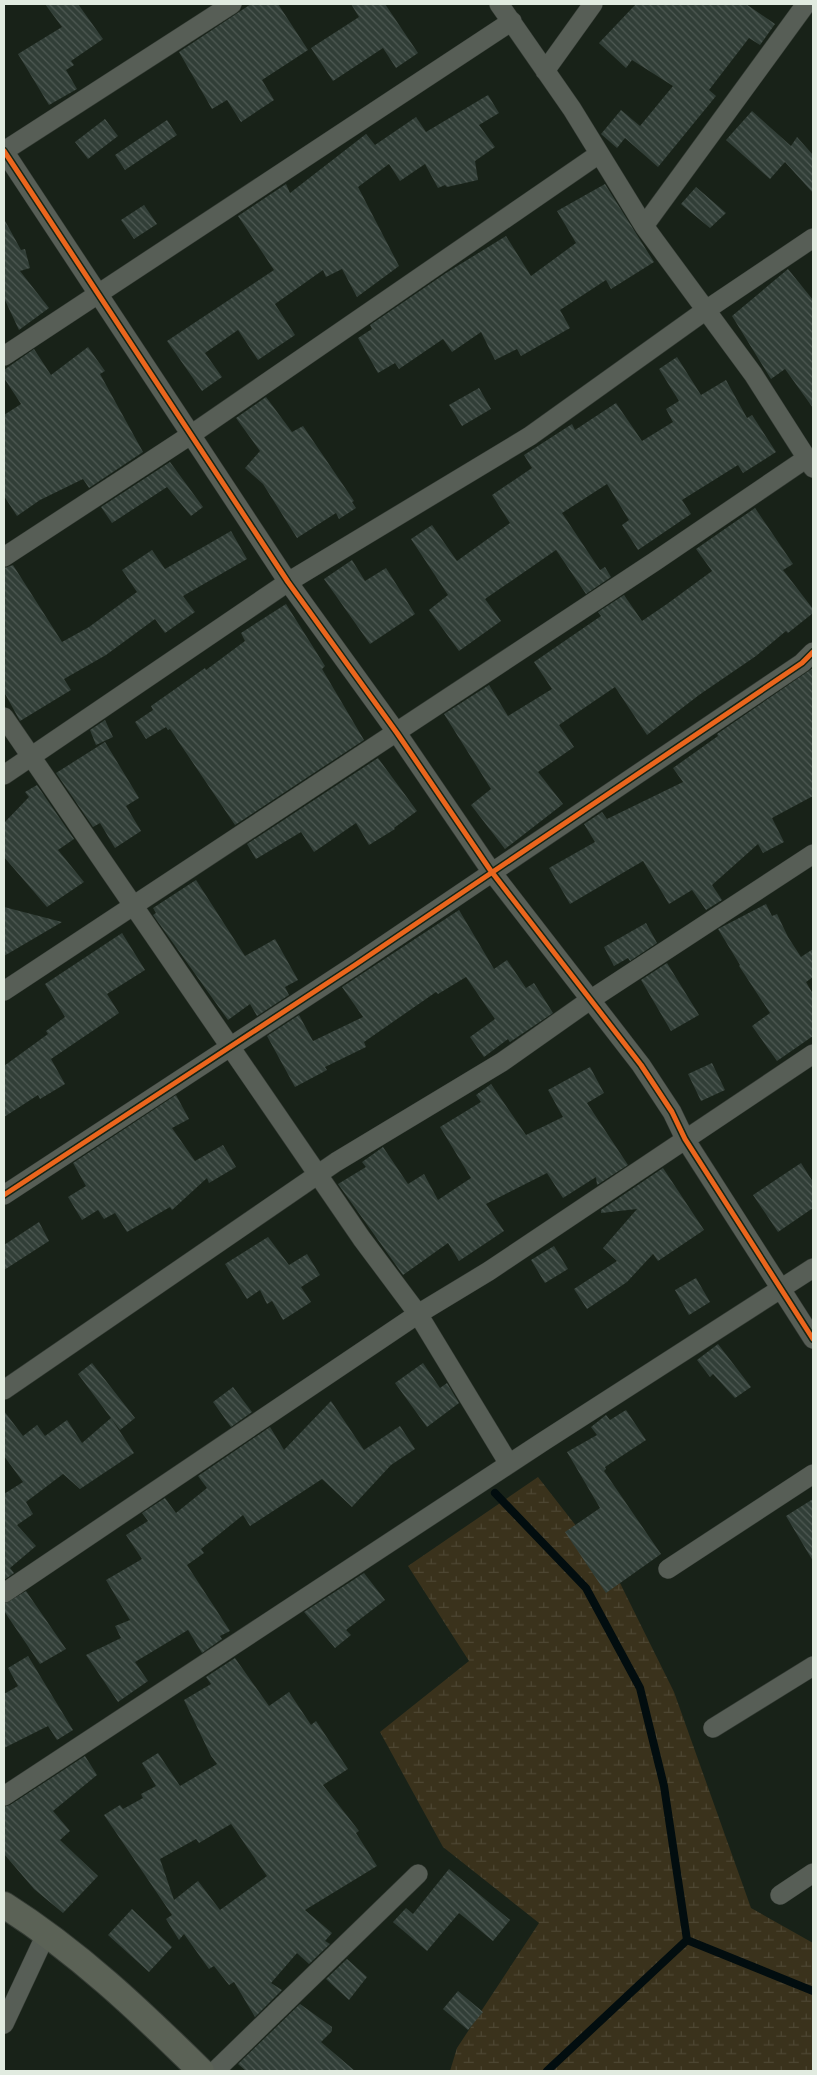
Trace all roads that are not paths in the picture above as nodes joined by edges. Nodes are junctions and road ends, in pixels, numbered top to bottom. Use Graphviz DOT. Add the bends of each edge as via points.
graph roads {
  1 [pos="232,4"];
  2 [pos="499,4"];
  3 [pos="594,4"];
  4 [pos="806,4"];
  5 [pos="512,21"];
  6 [pos="545,71"];
  7 [pos="4,151"];
  8 [pos="599,154"];
  9 [pos="644,226"];
  10 [pos="813,238"];
  11 [pos="98,294"];
  12 [pos="706,310"];
  13 [pos="4,356"];
  14 [pos="192,434"];
  15 [pos="810,463"];
  16 [pos="4,557"];
  17 [pos="288,582"];
  18 [pos="813,652"];
  19 [pos="4,717"];
  20 [pos="397,733"];
  21 [pos="30,757"];
  22 [pos="4,775"];
  23 [pos="813,854"];
  24 [pos="491,871"];
  25 [pos="134,904"];
  26 [pos="4,992"];
  27 [pos="590,1000"];
  28 [pos="231,1046"];
  29 [pos="813,1054"];
  30 [pos="685,1139"];
  31 [pos="318,1174"];
  32 [pos="4,1195"];
  33 [pos="813,1268"];
  34 [pos="780,1289"];
  35 [pos="418,1314"];
  36 [pos="813,1339"];
  37 [pos="4,1390"];
  38 [pos="509,1464"];
  39 [pos="813,1474"];
  40 [pos="668,1569"];
  41 [pos="4,1593"];
  42 [pos="813,1666"];
  43 [pos="713,1728"];
  44 [pos="4,1796"];
  45 [pos="813,1873"];
  46 [pos="418,1874"];
  47 [pos="780,1895"];
  48 [pos="4,1905"];
  49 [pos="47,1932"];
  50 [pos="4,2024"];
  51 [pos="201,2071"];
  52 [pos="215,2071"];
  1 -- 7 [label="street"];
  2 -- 5 [label="street"];
  3 -- 6 [label="street"];
  4 -- 9 [label="street"];
  5 -- 6 [label="street"];
  5 -- 11 [label="street"];
  6 -- 8 [label="street"];
  7 -- 11 [label="street"];
  8 -- 9 [label="street"];
  8 -- 14 [label="street"];
  9 -- 12 [label="street"];
  10 -- 12 [label="street"];
  11 -- 13 [label="street"];
  11 -- 14 [label="street"];
  12 -- 15 [label="street" via="753,374"];
  12 -- 17 [label="street" via="530,436"];
  14 -- 16 [label="street"];
  14 -- 17 [label="street"];
  15 -- 20 [label="street"];
  17 -- 20 [label="street"];
  17 -- 21 [label="street"];
  18 -- 24 [label="street" via="802,664"];
  19 -- 21 [label="street"];
  20 -- 24 [label="street"];
  20 -- 25 [label="street"];
  21 -- 22 [label="street"];
  21 -- 25 [label="street"];
  23 -- 27 [label="street"];
  24 -- 27 [label="street"];
  24 -- 28 [label="street"];
  25 -- 26 [label="street"];
  25 -- 28 [label="street"];
  27 -- 30 [label="street" via="640,1065 672,1112"];
  27 -- 31 [label="street" via="502,1062"];
  28 -- 31 [label="street"];
  28 -- 32 [label="street"];
  29 -- 30 [label="street"];
  30 -- 34 [label="street"];
  30 -- 35 [label="street" via="489,1271"];
  31 -- 35 [label="street"];
  31 -- 37 [label="street"];
  33 -- 34 [label="street"];
  34 -- 36 [label="street"];
  34 -- 38 [label="street"];
  35 -- 38 [label="street"];
  35 -- 41 [label="street"];
  38 -- 44 [label="street"];
  39 -- 40 [label="street"];
  42 -- 43 [label="street"];
  45 -- 47 [label="street"];
  46 -- 52 [label="street"];
  48 -- 49 [label="street"];
  49 -- 50 [label="street"];
  49 -- 51 [label="street" via="108,1982"];
}
